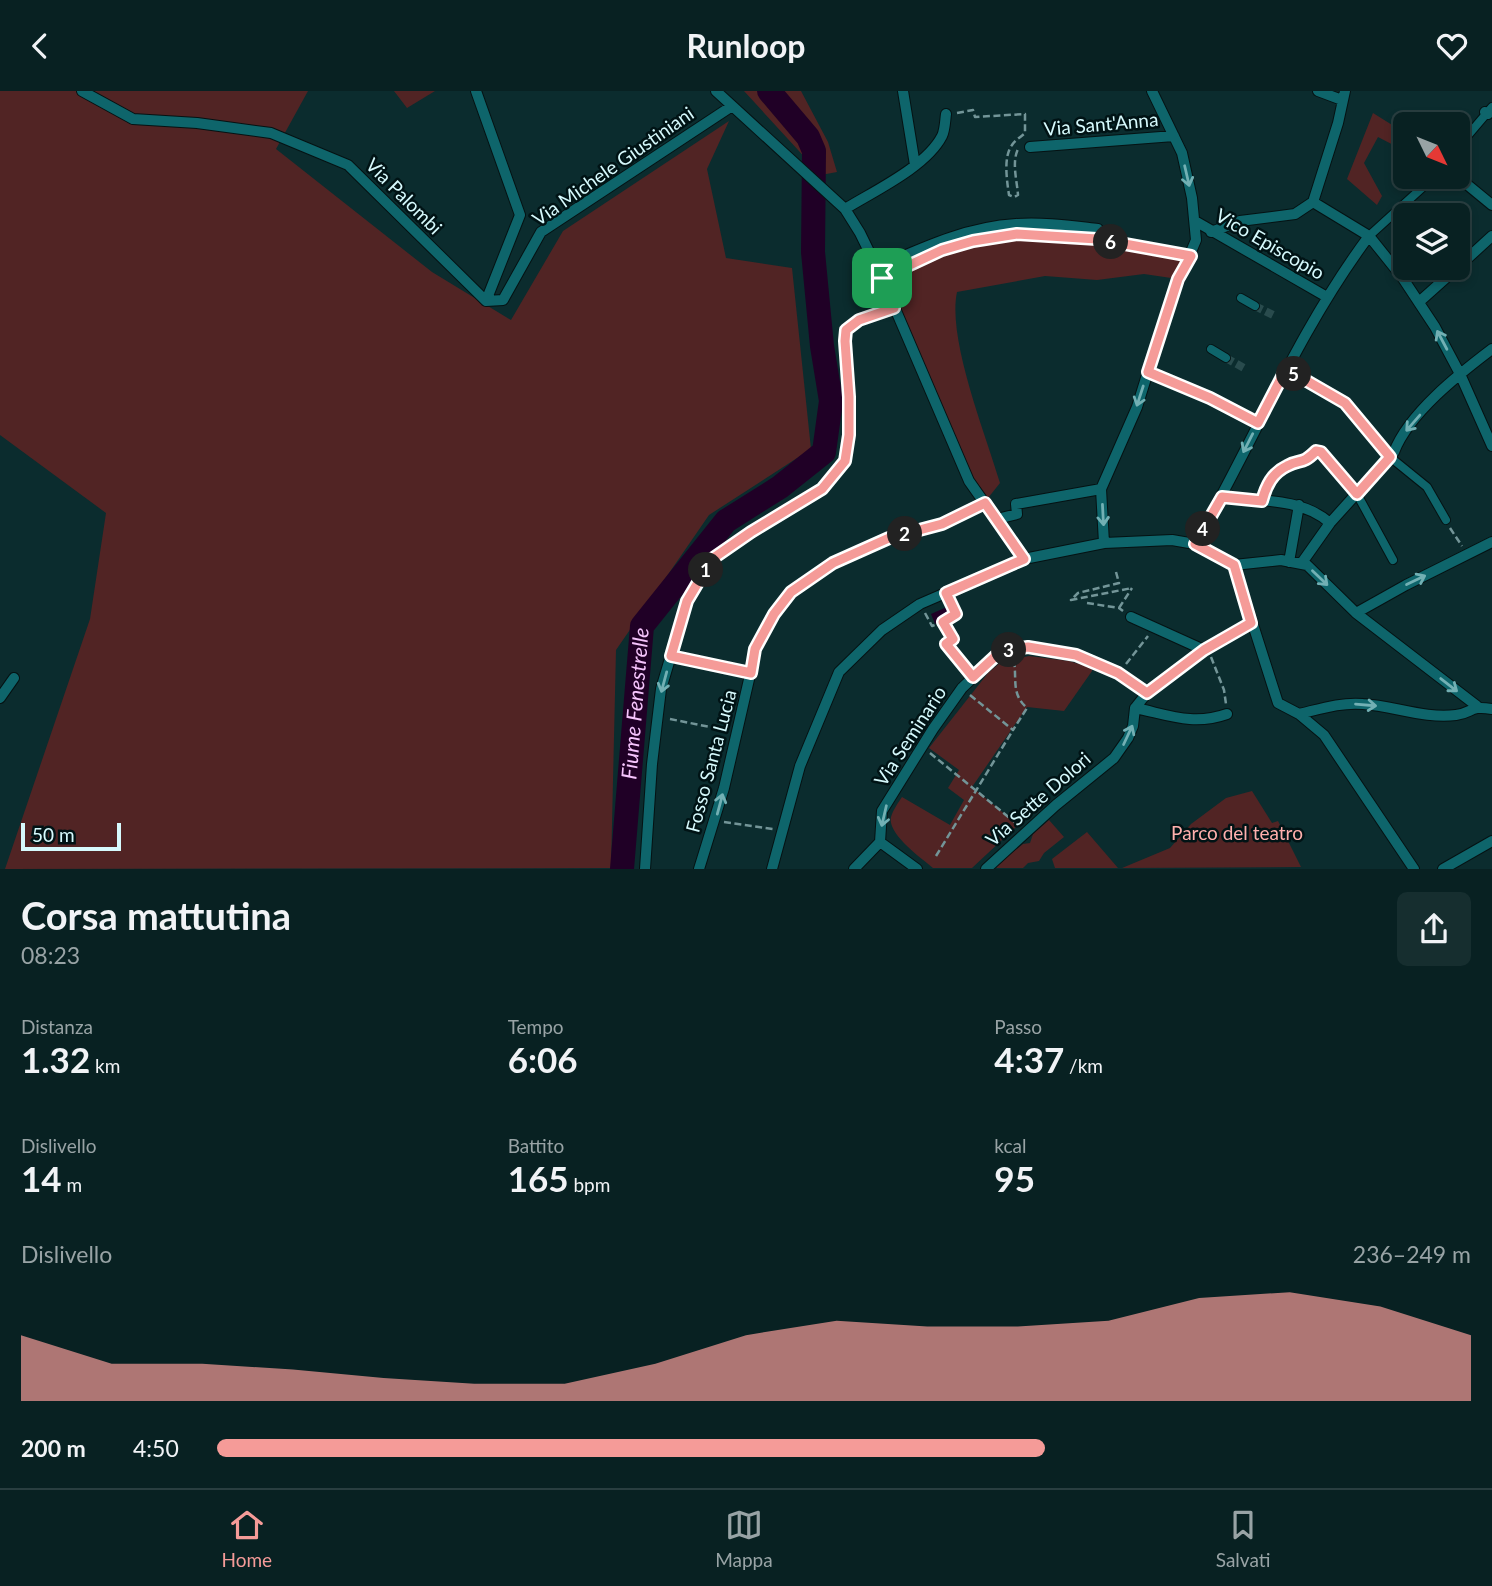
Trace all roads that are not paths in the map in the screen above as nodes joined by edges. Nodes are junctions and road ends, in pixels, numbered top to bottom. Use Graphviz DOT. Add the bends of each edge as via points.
graph roads {
  1 [pos="82,91"];
  2 [pos="476,91"];
  3 [pos="716,91"];
  4 [pos="903,91"];
  5 [pos="1152,91"];
  6 [pos="1318,91"];
  7 [pos="1344,96"];
  8 [pos="732,106"];
  9 [pos="1488,111"];
  10 [pos="946,114"];
  11 [pos="1470,133"];
  12 [pos="1174,136"];
  13 [pos="1030,147"];
  14 [pos="915,165"];
  15 [pos="1470,187"];
  16 [pos="1421,189"];
  17 [pos="1313,202"];
  18 [pos="1492,205"];
  19 [pos="845,209"];
  20 [pos="1195,222"];
  21 [pos="1231,225"];
  22 [pos="1213,231"];
  23 [pos="1098,234"];
  24 [pos="1369,236"];
  25 [pos="1492,236"];
  26 [pos="1196,240"];
  27 [pos="1231,242"];
  28 [pos="1470,255"];
  29 [pos="876,268"];
  30 [pos="1443,280"];
  31 [pos="1327,297"];
  32 [pos="1241,298"];
  33 [pos="486,301"];
  34 [pos="1419,302"];
  35 [pos="1255,306"];
  36 [pos="894,308"];
  37 [pos="1211,349"];
  38 [pos="1492,349"];
  39 [pos="1226,358"];
  40 [pos="1148,372"];
  41 [pos="1460,374"];
  42 [pos="1315,386"];
  43 [pos="1258,423"];
  44 [pos="1492,446"];
  45 [pos="1321,452"];
  46 [pos="1390,457"];
  47 [pos="1101,489"];
  48 [pos="1357,494"];
  49 [pos="1222,497"];
  50 [pos="985,503"];
  51 [pos="1299,505"];
  52 [pos="997,519"];
  53 [pos="1446,520"];
  54 [pos="1330,523"];
  55 [pos="1492,542"];
  56 [pos="1104,543"];
  57 [pos="1195,544"];
  58 [pos="1024,559"];
  59 [pos="1393,560"];
  60 [pos="1289,562"];
  61 [pos="1301,564"];
  62 [pos="1234,565"];
  63 [pos="1356,613"];
  64 [pos="1131,617"];
  65 [pos="1251,623"];
  66 [pos="1204,650"];
  67 [pos="14,678"];
  68 [pos="1147,693"];
  69 [pos="0,698"];
  70 [pos="1477,706"];
  71 [pos="1135,708"];
  72 [pos="1492,709"];
  73 [pos="1227,714"];
  74 [pos="1298,714"];
  75 [pos="1492,841"];
  76 [pos="880,842"];
  77 [pos="645,869"];
  78 [pos="699,869"];
  79 [pos="772,869"];
  80 [pos="854,869"];
  81 [pos="917,869"];
  82 [pos="986,869"];
  83 [pos="1414,869"];
  84 [pos="1443,869"];
  1 -- 33 [label="street, Via Palombi" via="133,119 271,133 348,165"];
  2 -- 33 [label="street" via="520,215"];
  3 -- 8 [label="street"];
  4 -- 14 [label="street"];
  5 -- 12 [label="street"];
  6 -- 7 [label="street"];
  7 -- 17 [label="street"];
  8 -- 19 [label="street"];
  8 -- 33 [label="street, Via Michele Giustiniani" via="541,232 503,300"];
  9 -- 11 [label="street"];
  10 -- 14 [label="street" via="943,134"];
  12 -- 13 [label="street, Via Sant'Anna"];
  12 -- 20 [label="street, one-way" via="1182,153"];
  14 -- 19 [label="street"];
  15 -- 18 [label="street"];
  16 -- 24 [label="street"];
  17 -- 21 [label="street" via="1295,214"];
  17 -- 24 [label="street"];
  19 -- 29 [label="street"];
  20 -- 22 [label="street, Vico Episcopio"];
  20 -- 26 [label="street"];
  21 -- 22 [label="street"];
  21 -- 27 [label="street"];
  22 -- 26 [label="street"];
  22 -- 27 [label="street, Vico Episcopio"];
  23 -- 29 [label="street" via="1016,224 939,240"];
  24 -- 31 [label="street"];
  24 -- 34 [label="street"];
  25 -- 28 [label="street"];
  26 -- 40 [label="street" via="1178,279"];
  27 -- 31 [label="street, Vico Episcopio"];
  29 -- 36 [label="street"];
  30 -- 34 [label="street"];
  31 -- 43 [label="street"];
  32 -- 35 [label="street"];
  41 -- 34 [label="street, one-way"];
  36 -- 50 [label="street" via="968,481"];
  36 -- 77 [label="street, one-way" via="859,320 846,330 849,435 845,461 822,489 712,559 687,601 661,689"];
  37 -- 39 [label="street"];
  38 -- 41 [label="street"];
  40 -- 43 [label="street"];
  40 -- 47 [label="street, one-way" via="1125,447"];
  41 -- 44 [label="street"];
  41 -- 46 [label="street, one-way" via="1400,438"];
  42 -- 46 [label="street" via="1345,403"];
  43 -- 49 [label="street, one-way"];
  45 -- 48 [label="street"];
  46 -- 48 [label="street"];
  46 -- 53 [label="street" via="1426,487"];
  47 -- 52 [label="street" via="1016,504 1017,514"];
  47 -- 56 [label="street, one-way"];
  48 -- 54 [label="street"];
  48 -- 59 [label="street"];
  49 -- 51 [label="street"];
  49 -- 57 [label="street"];
  50 -- 52 [label="street"];
  78 -- 50 [label="street, Fosso Santa Lucia, one-way" via="715,821 755,649 791,592 833,563 889,538 942,524"];
  51 -- 54 [label="street"];
  51 -- 60 [label="street"];
  52 -- 58 [label="street"];
  54 -- 61 [label="street"];
  63 -- 55 [label="street, one-way"];
  56 -- 57 [label="street" via="1172,540"];
  56 -- 58 [label="street"];
  57 -- 62 [label="street"];
  58 -- 79 [label="street" via="920,604 882,630 839,672 800,766"];
  60 -- 61 [label="street"];
  60 -- 62 [label="street"];
  61 -- 63 [label="street, one-way"];
  62 -- 65 [label="street"];
  63 -- 70 [label="street, one-way"];
  64 -- 66 [label="street"];
  65 -- 66 [label="street"];
  65 -- 74 [label="street" via="1278,703"];
  66 -- 68 [label="street"];
  67 -- 69 [label="street"];
  68 -- 71 [label="street"];
  68 -- 76 [label="street, Via Seminario, one-way" via="1118,673 1076,655 1028,647 1001,651 962,688 922,747 882,811"];
  70 -- 72 [label="street"];
  74 -- 70 [label="street, one-way" via="1363,704 1457,716"];
  71 -- 73 [label="street" via="1208,721"];
  82 -- 71 [label="street, Via Sette Dolori, one-way" via="1114,758 1128,738"];
  74 -- 83 [label="street" via="1324,735"];
  75 -- 84 [label="street"];
  76 -- 80 [label="street"];
  76 -- 81 [label="street"];
}
